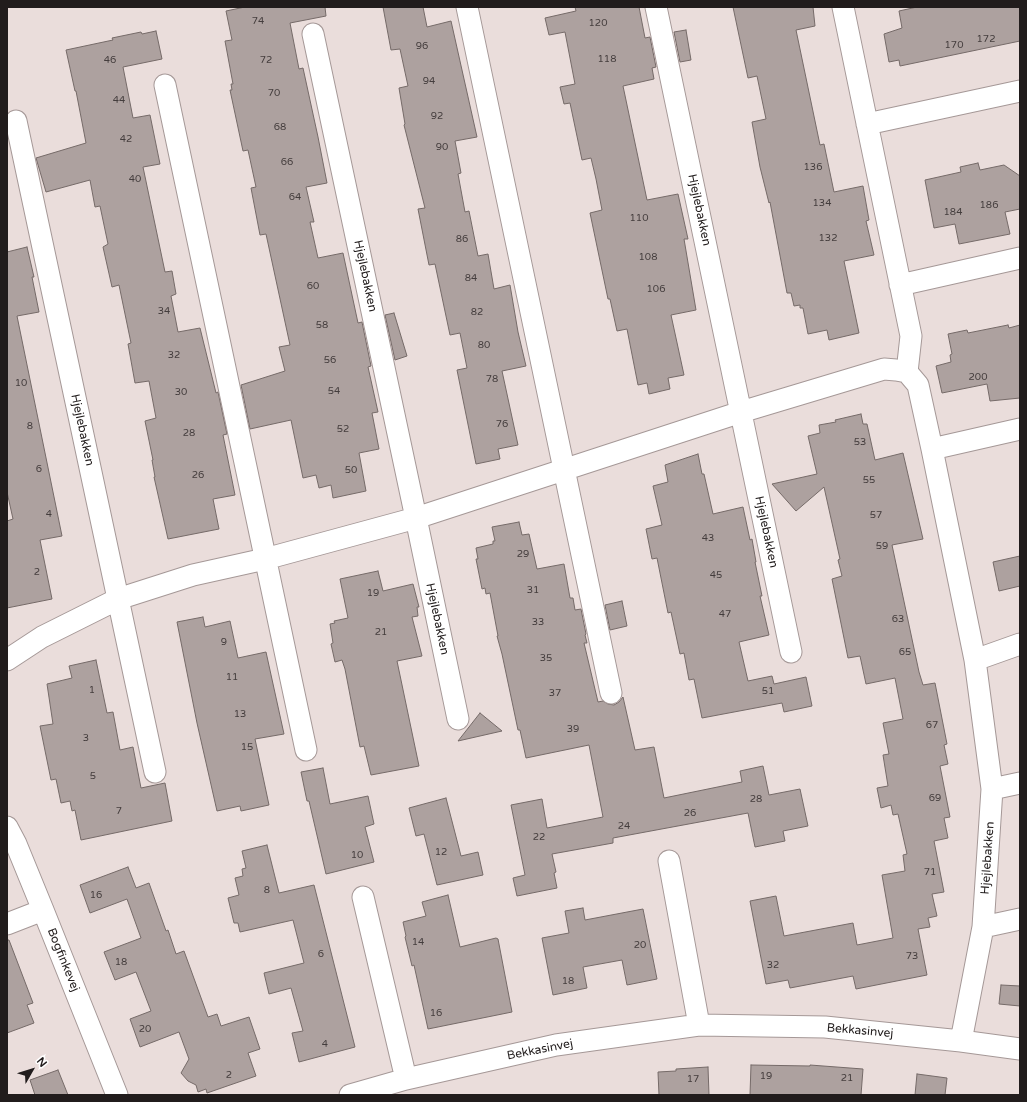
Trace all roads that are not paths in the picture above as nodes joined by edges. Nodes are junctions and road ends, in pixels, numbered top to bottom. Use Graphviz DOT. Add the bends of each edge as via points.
graph roads {
  1 [pos="467,7"];
  2 [pos="656,7"];
  3 [pos="843,7"];
  4 [pos="314,34"];
  5 [pos="165,85"];
  6 [pos="1020,91"];
  7 [pos="16,121"];
  8 [pos="867,124"];
  9 [pos="1020,258"];
  10 [pos="900,285"];
  11 [pos="907,372"];
  12 [pos="741,412"];
  13 [pos="1020,429"];
  14 [pos="932,449"];
  15 [pos="564,470"];
  16 [pos="416,518"];
  17 [pos="265,559"];
  18 [pos="118,598"];
  19 [pos="1020,644"];
  20 [pos="791,652"];
  21 [pos="7,660"];
  22 [pos="975,660"];
  23 [pos="611,693"];
  24 [pos="458,719"];
  25 [pos="306,750"];
  26 [pos="155,772"];
  27 [pos="1020,783"];
  28 [pos="992,789"];
  29 [pos="7,827"];
  30 [pos="669,861"];
  31 [pos="363,898"];
  32 [pos="44,910"];
  33 [pos="1020,919"];
  34 [pos="7,924"];
  35 [pos="983,927"];
  36 [pos="699,1025"];
  37 [pos="961,1041"];
  38 [pos="1020,1050"];
  39 [pos="406,1079"];
  40 [pos="117,1095"];
  41 [pos="350,1095"];
  1 -- 15 [label="street"];
  2 -- 12 [label="street, Hjejlebakken"];
  3 -- 8 [label="street"];
  4 -- 16 [label="street, Hjejlebakken"];
  5 -- 17 [label="street"];
  6 -- 8 [label="street"];
  7 -- 18 [label="street, Hjejlebakken"];
  8 -- 10 [label="street"];
  9 -- 10 [label="street"];
  10 -- 11 [label="street" via="911,336"];
  11 -- 12 [label="street" via="884,369"];
  11 -- 14 [label="street, Hjejlebakken" via="918,385"];
  12 -- 15 [label="street"];
  12 -- 20 [label="street, Hjejlebakken"];
  13 -- 14 [label="street"];
  14 -- 22 [label="street, Hjejlebakken"];
  15 -- 16 [label="street"];
  15 -- 23 [label="street"];
  16 -- 17 [label="street"];
  16 -- 24 [label="street, Hjejlebakken"];
  17 -- 18 [label="street" via="194,575"];
  17 -- 25 [label="street"];
  18 -- 21 [label="street" via="42,637"];
  18 -- 26 [label="street, Hjejlebakken"];
  19 -- 22 [label="street"];
  22 -- 28 [label="street, Hjejlebakken"];
  27 -- 28 [label="street"];
  28 -- 35 [label="street, Hjejlebakken"];
  29 -- 32 [label="street, Bogfinkevej"];
  30 -- 36 [label="street"];
  31 -- 39 [label="street"];
  32 -- 34 [label="street"];
  32 -- 40 [label="street, Bogfinkevej"];
  33 -- 35 [label="street"];
  35 -- 37 [label="street, Hjejlebakken"];
  36 -- 37 [label="street, Bekkasinvej" via="825,1027"];
  36 -- 39 [label="street, Bekkasinvej" via="556,1045"];
  37 -- 38 [label="street, Bekkasinvej"];
  39 -- 41 [label="street, Bekkasinvej"];
}
